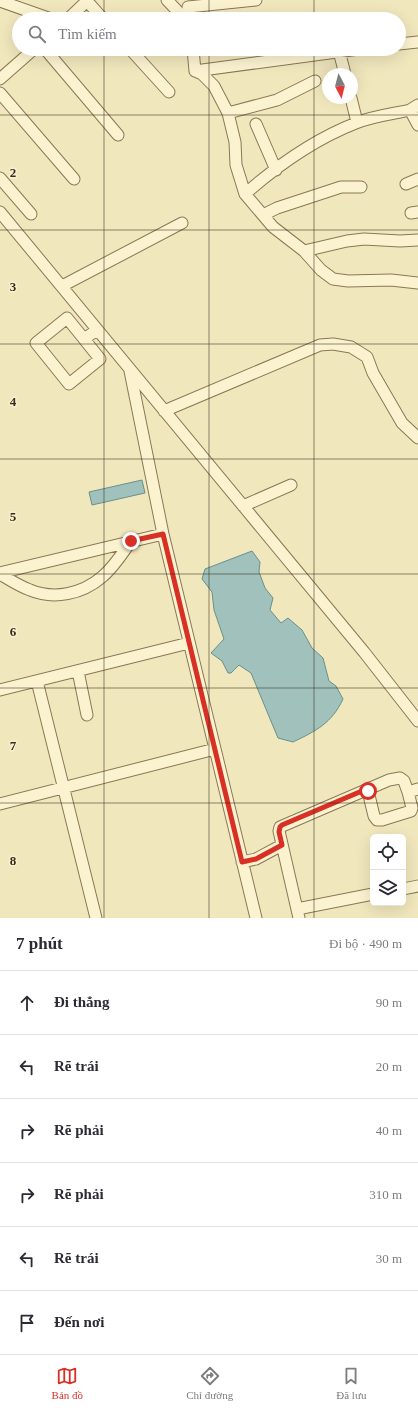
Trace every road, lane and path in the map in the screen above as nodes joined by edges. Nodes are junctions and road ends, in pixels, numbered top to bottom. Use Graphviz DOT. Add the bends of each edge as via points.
graph roads {
  1 [pos="88,0"];
  2 [pos="167,0"];
  3 [pos="256,0"];
  4 [pos="0,1"];
  5 [pos="188,4"];
  6 [pos="31,12"];
  7 [pos="75,12"];
  8 [pos="97,12"];
  9 [pos="178,12"];
  10 [pos="418,42"];
  11 [pos="406,43"];
  12 [pos="26,56"];
  13 [pos="51,56"];
  14 [pos="136,56"];
  15 [pos="194,56"];
  16 [pos="303,56"];
  17 [pos="340,56"];
  18 [pos="343,68"];
  19 [pos="195,71"];
  20 [pos="0,79"];
  21 [pos="315,81"];
  22 [pos="169,92"];
  23 [pos="0,93"];
  24 [pos="352,104"];
  25 [pos="414,108"];
  26 [pos="228,113"];
  27 [pos="357,122"];
  28 [pos="256,124"];
  29 [pos="418,125"];
  30 [pos="118,135"];
  31 [pos="276,170"];
  32 [pos="0,178"];
  33 [pos="74,178"];
  34 [pos="418,179"];
  35 [pos="406,184"];
  36 [pos="361,187"];
  37 [pos="245,194"];
  38 [pos="0,212"];
  39 [pos="31,214"];
  40 [pos="263,215"];
  41 [pos="182,223"];
  42 [pos="418,240"];
  43 [pos="304,251"];
  44 [pos="418,283"];
  45 [pos="62,286"];
  46 [pos="98,330"];
  47 [pos="84,339"];
  48 [pos="130,370"];
  49 [pos="164,411"];
  50 [pos="418,438"];
  51 [pos="291,485"];
  52 [pos="243,506"];
  53 [pos="163,534"];
  54 [pos="131,541"];
  55 [pos="0,573"];
  56 [pos="189,643"];
  57 [pos="78,671"];
  58 [pos="37,681"];
  59 [pos="0,690"];
  60 [pos="87,715"];
  61 [pos="418,721"];
  62 [pos="215,749"];
  63 [pos="65,788"];
  64 [pos="369,788"];
  65 [pos="413,791"];
  66 [pos="0,804"];
  67 [pos="282,845"];
  68 [pos="242,862"];
  69 [pos="418,886"];
  70 [pos="406,888"];
  71 [pos="370,895"];
  72 [pos="298,914"];
  73 [pos="96,918"];
  74 [pos="256,918"];
  1 -- 7 [label="street"];
  1 -- 8 [label="street"];
  2 -- 9 [label="street"];
  3 -- 5 [label="street"];
  4 -- 6 [label="street"];
  10 -- 11 [label="street"];
  12 -- 20 [label="street"];
  13 -- 30 [label="street"];
  14 -- 22 [label="street"];
  15 -- 19 [label="street"];
  16 -- 19 [label="street"];
  17 -- 18 [label="street"];
  19 -- 26 [label="street" via="214,86"];
  21 -- 26 [label="street" via="277,100"];
  23 -- 33 [label="street"];
  24 -- 27 [label="street"];
  25 -- 27 [label="street"];
  25 -- 29 [label="street"];
  26 -- 37 [label="street" via="235,142 236,165"];
  27 -- 31 [label="street" via="310,145"];
  28 -- 31 [label="street"];
  31 -- 37 [label="street"];
  32 -- 39 [label="street"];
  34 -- 35 [label="street"];
  36 -- 40 [label="street" via="341,187"];
  37 -- 40 [label="street"];
  38 -- 45 [label="street"];
  40 -- 43 [label="street" via="273,227"];
  41 -- 45 [label="street"];
  42 -- 43 [label="street" via="364,239"];
  43 -- 44 [label="street" via="333,279"];
  45 -- 46 [label="street"];
  46 -- 47 [label="street"];
  46 -- 48 [label="street"];
  47 -- 47 [label="street" via="67,318 36,343 69,384 100,360"];
  48 -- 49 [label="street"];
  48 -- 53 [label="street"];
  49 -- 50 [label="street" via="320,345 333,344 351,347 367,357 402,423"];
  49 -- 52 [label="street"];
  51 -- 52 [label="street"];
  52 -- 61 [label="street"];
  53 -- 54 [label="street"];
  53 -- 56 [label="street"];
  54 -- 55 [label="street"];
  54 -- 55 [label="street" via="103,577 74,593 56,595 35,592 14,583"];
  56 -- 57 [label="street"];
  56 -- 62 [label="street"];
  57 -- 58 [label="street"];
  57 -- 60 [label="street"];
  58 -- 59 [label="street"];
  58 -- 63 [label="street"];
  62 -- 63 [label="street"];
  62 -- 68 [label="street"];
  63 -- 66 [label="street"];
  63 -- 73 [label="street"];
  64 -- 65 [label="street" via="400,778"];
  64 -- 65 [label="street" via="377,820 411,811"];
  64 -- 67 [label="street" via="282,825 279,832"];
  67 -- 68 [label="street" via="256,859"];
  67 -- 72 [label="street"];
  68 -- 74 [label="street"];
  69 -- 70 [label="street"];
  71 -- 72 [label="street"];
}
